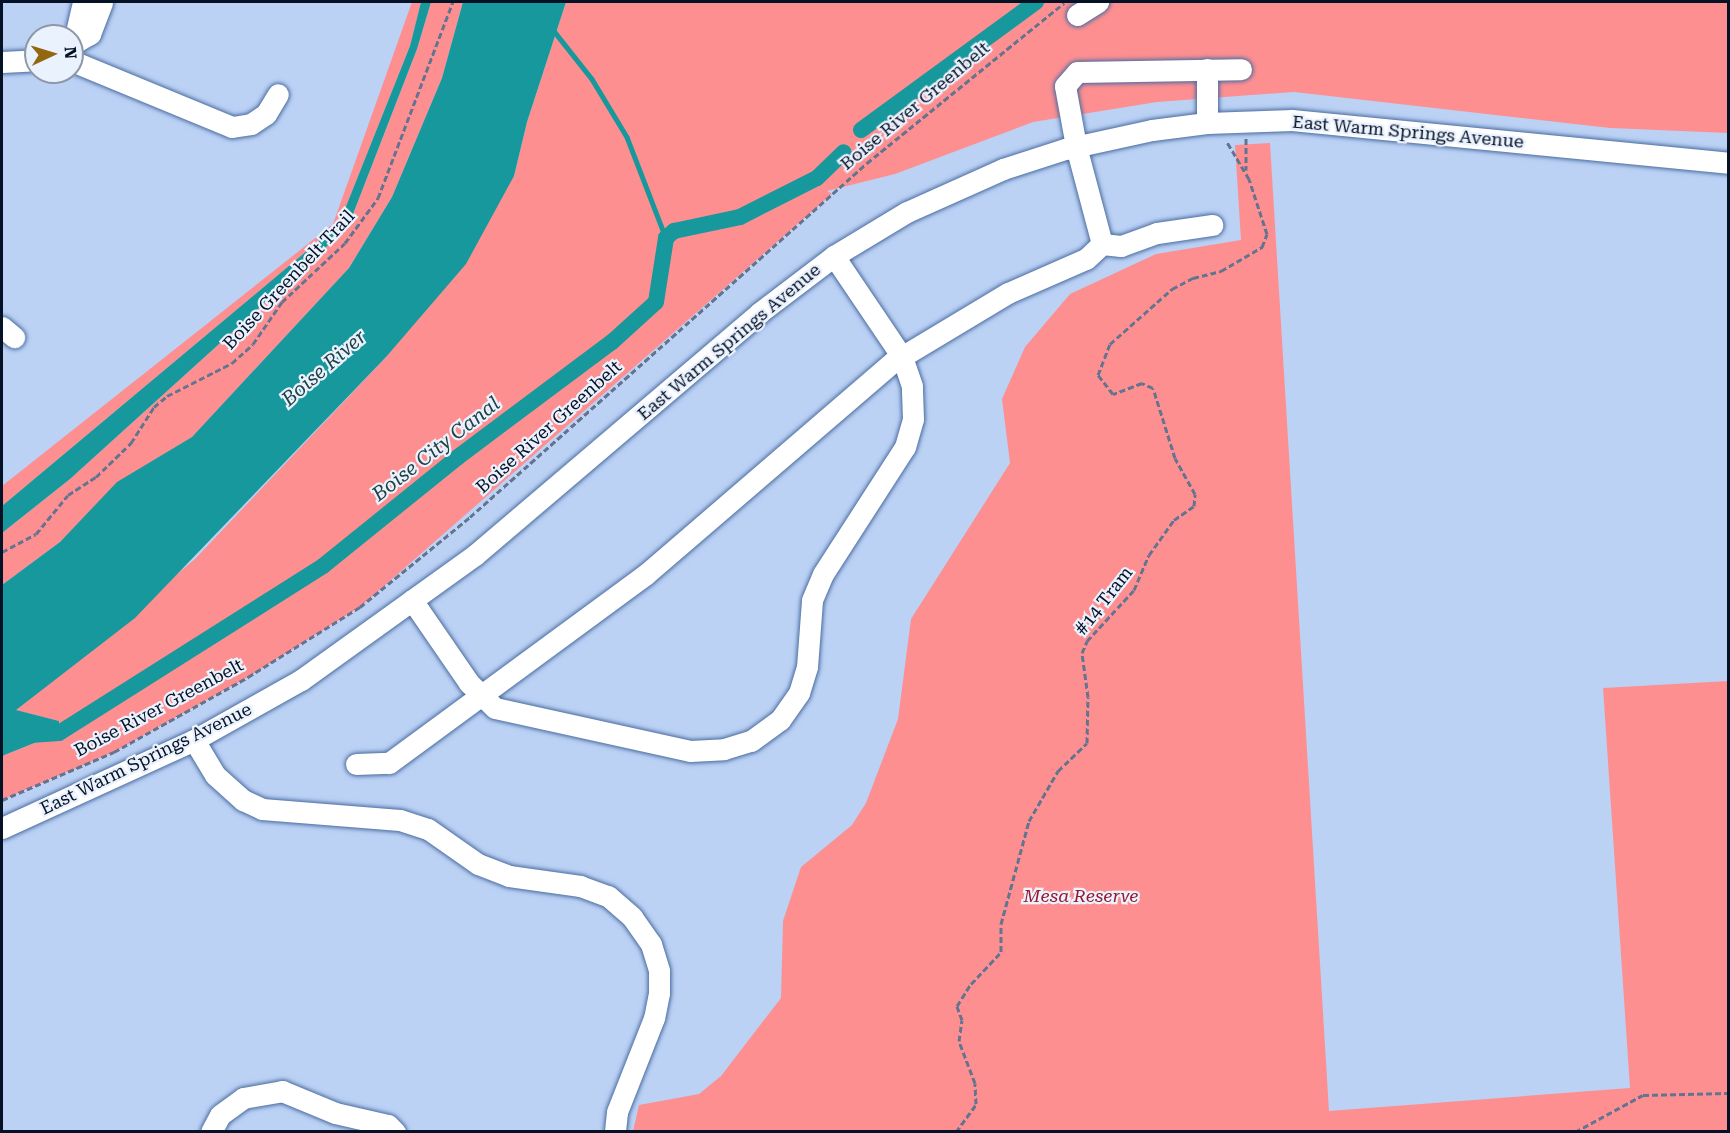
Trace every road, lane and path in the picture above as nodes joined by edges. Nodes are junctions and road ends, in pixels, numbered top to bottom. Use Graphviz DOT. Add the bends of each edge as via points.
graph roads {
  1 [pos="83,2"];
  2 [pos="102,2"];
  3 [pos="453,2"];
  4 [pos="1098,2"];
  5 [pos="1071,8"];
  6 [pos="78,24"];
  7 [pos="84,39"];
  8 [pos="24,61"];
  9 [pos="2,62"];
  10 [pos="84,66"];
  11 [pos="1207,69"];
  12 [pos="1241,69"];
  13 [pos="278,94"];
  14 [pos="1245,122"];
  15 [pos="1207,123"];
  16 [pos="1227,142"];
  17 [pos="1076,146"];
  18 [pos="1728,163"];
  19 [pos="1247,175"];
  20 [pos="1212,225"];
  21 [pos="1102,244"];
  22 [pos="834,256"];
  23 [pos="902,357"];
  24 [pos="2,552"];
  25 [pos="412,600"];
  26 [pos="480,697"];
  27 [pos="193,708"];
  28 [pos="196,713"];
  29 [pos="194,740"];
  30 [pos="356,764"];
  31 [pos="2,800"];
  32 [pos="2,828"];
  33 [pos="1728,1093"];
  34 [pos="211,1131"];
  35 [pos="395,1131"];
  36 [pos="615,1131"];
  37 [pos="956,1131"];
  38 [pos="1575,1131"];
  1 -- 6 [label="street"];
  2 -- 7 [label="street" via="90,34"];
  3 -- 24 [label="path, Boise Greenbelt Trail" via="378,198 345,243 282,302 253,344 232,363 167,396 154,407 131,443 96,477 68,495 36,534"];
  4 -- 5 [label="street"];
  5 -- 27 [label="path, Boise River Greenbelt" via="867,163 470,518 360,607"];
  8 -- 9 [label="street"];
  10 -- 13 [label="street" via="232,127 251,124 266,114"];
  11 -- 12 [label="street"];
  11 -- 15 [label="street"];
  11 -- 17 [label="street" via="1077,72 1065,86"];
  14 -- 15 [label="street, East Warm Springs Avenue"];
  14 -- 18 [label="street, East Warm Springs Avenue" via="1354,123"];
  14 -- 19 [label="path, #14 Tram"];
  15 -- 17 [label="street, East Warm Springs Avenue"];
  16 -- 19 [label="path, #14 Tram"];
  17 -- 21 [label="street"];
  17 -- 22 [label="street, East Warm Springs Avenue" via="951,190"];
  19 -- 37 [label="path, #14 Tram" via="1267,234 1262,247 1221,271 1193,278 1172,289 1110,344 1101,365 1100,383 1113,394 1142,383 1153,388 1194,506 1174,520 1149,555 1134,590 1087,641 1082,653 1088,697 1087,743 1058,771 1029,821 1001,924 1000,952 957,1006 962,1020 959,1041 975,1083 976,1104"];
  20 -- 21 [label="street" via="1157,233 1121,246"];
  21 -- 23 [label="street" via="1086,259 1008,293"];
  22 -- 23 [label="street"];
  22 -- 25 [label="street, East Warm Springs Avenue" via="759,313 512,525"];
  23 -- 26 [label="street" via="645,575"];
  23 -- 26 [label="street" via="912,386 913,419 905,447 823,574 812,600 807,667 799,693 780,720 751,741 724,749 690,751 515,715"];
  25 -- 26 [label="street"];
  25 -- 29 [label="street, East Warm Springs Avenue" via="301,680"];
  26 -- 30 [label="street" via="389,763"];
  27 -- 28 [label="path"];
  27 -- 31 [label="path, Boise River Greenbelt" via="114,752"];
  29 -- 32 [label="street, East Warm Springs Avenue"];
  29 -- 36 [label="street" via="215,775 243,800 262,809 400,820 428,829 478,864 509,876 580,886 608,896 632,917 651,944 659,971 659,993 654,1018 617,1112"];
  33 -- 38 [label="path" via="1643,1095"];
  34 -- 35 [label="street" via="220,1115 243,1098 282,1091 335,1113 388,1125"];
}
